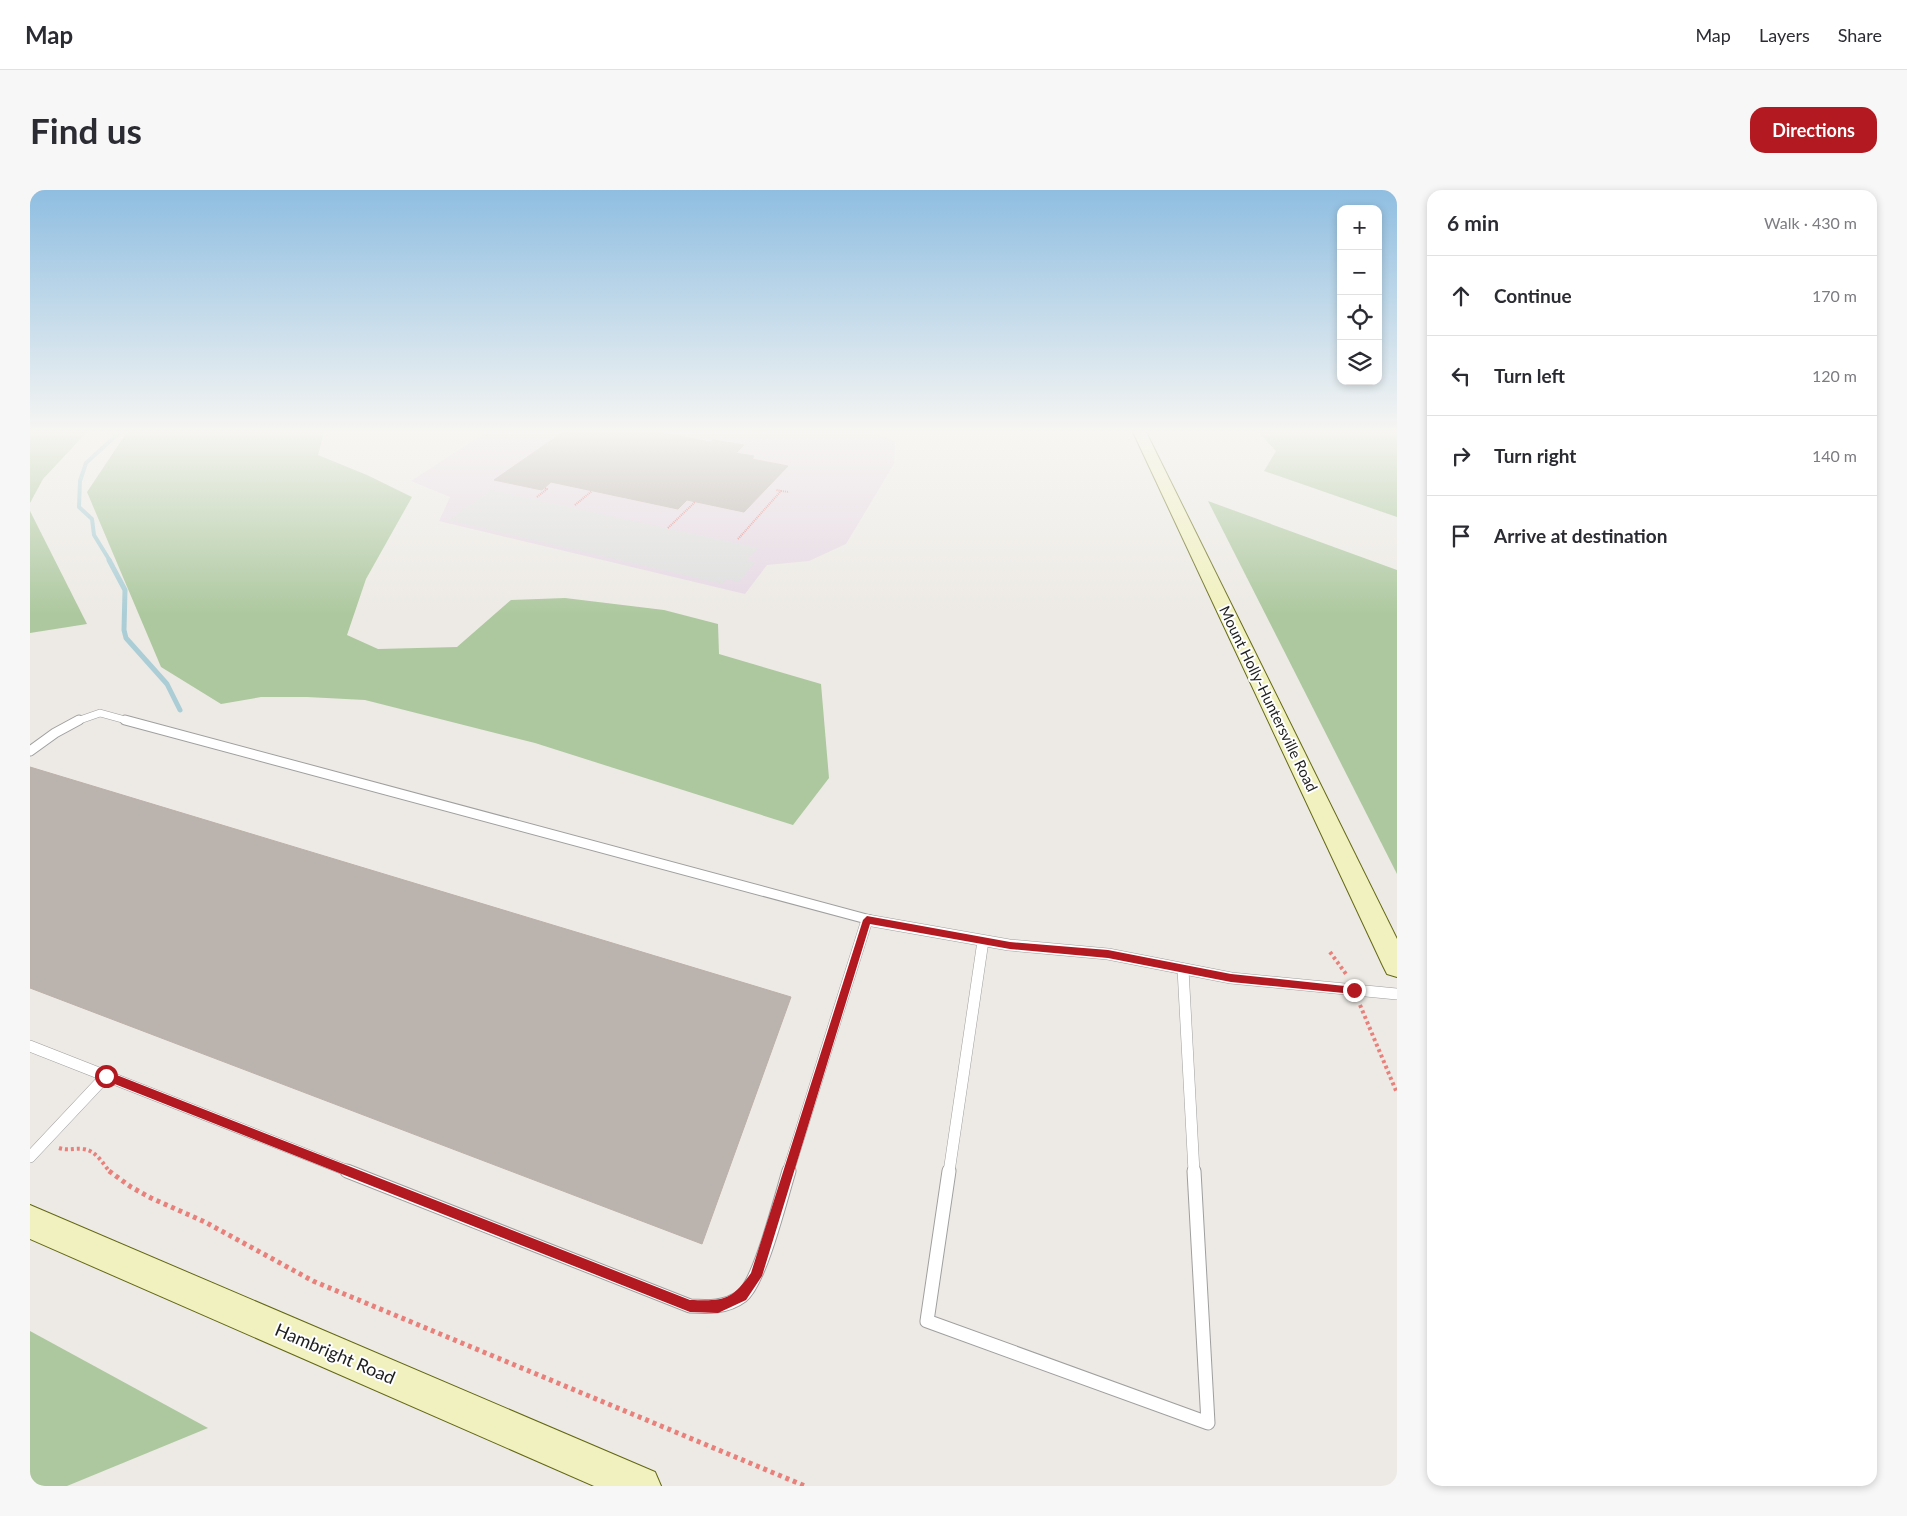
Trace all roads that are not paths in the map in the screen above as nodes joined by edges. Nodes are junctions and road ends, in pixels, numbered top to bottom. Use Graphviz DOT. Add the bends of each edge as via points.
graph roads {
  1 [pos="1168,492"];
  2 [pos="30,751"];
  3 [pos="867,920"];
  4 [pos="983,940"];
  5 [pos="1397,966"];
  6 [pos="1183,969"];
  7 [pos="1397,994"];
  8 [pos="30,1046"];
  9 [pos="106,1076"];
  10 [pos="30,1157"];
  11 [pos="30,1222"];
  12 [pos="641,1486"];
  1 -- 5 [label="main road, Mount Holly-Huntersville Road"];
  2 -- 3 [label="lane" via="81,717 100,713"];
  3 -- 4 [label="lane"];
  3 -- 9 [label="lane" via="756,1276 742,1296 718,1307 690,1306"];
  4 -- 6 [label="lane" via="1108,954"];
  4 -- 6 [label="lane" via="927,1321 1208,1423"];
  6 -- 7 [label="lane" via="1231,978"];
  8 -- 9 [label="lane"];
  9 -- 10 [label="lane"];
  11 -- 12 [label="main road, Hambright Road"];
}
